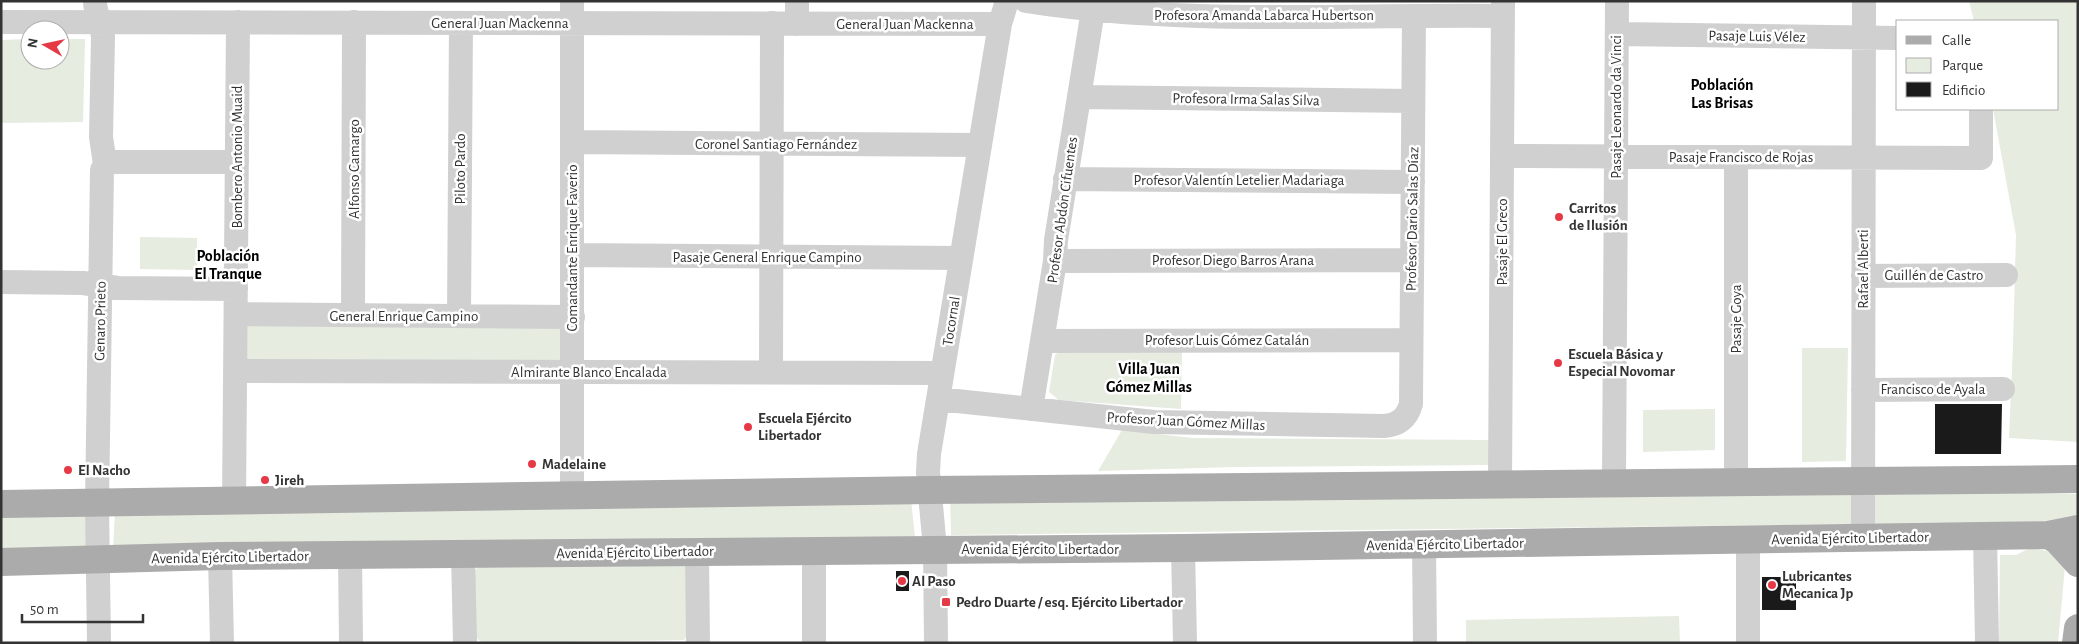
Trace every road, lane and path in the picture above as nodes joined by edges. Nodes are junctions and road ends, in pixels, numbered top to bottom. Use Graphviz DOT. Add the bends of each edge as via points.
graph roads {
  1 [pos="1007,1"];
  2 [pos="1026,1"];
  3 [pos="1617,1"];
  4 [pos="1864,1"];
  5 [pos="1503,9"];
  6 [pos="1093,10"];
  7 [pos="97,12"];
  8 [pos="572,12"];
  9 [pos="797,12"];
  10 [pos="1414,16"];
  11 [pos="1,22"];
  12 [pos="238,22"];
  13 [pos="354,22"];
  14 [pos="461,23"];
  15 [pos="772,23"];
  16 [pos="1000,24"];
  17 [pos="1617,34"];
  18 [pos="1864,38"];
  19 [pos="1896,38"];
  20 [pos="1079,97"];
  21 [pos="1413,101"];
  22 [pos="1981,110"];
  23 [pos="572,142"];
  24 [pos="771,144"];
  25 [pos="980,145"];
  26 [pos="1502,156"];
  27 [pos="1616,157"];
  28 [pos="1736,157"];
  29 [pos="1864,157"];
  30 [pos="237,162"];
  31 [pos="105,164"];
  32 [pos="1065,179"];
  33 [pos="1413,182"];
  34 [pos="572,255"];
  35 [pos="771,257"];
  36 [pos="961,258"];
  37 [pos="1412,260"];
  38 [pos="1055,261"];
  39 [pos="2006,275"];
  40 [pos="1863,276"];
  41 [pos="1,282"];
  42 [pos="101,285"];
  43 [pos="236,290"];
  44 [pos="236,314"];
  45 [pos="353,315"];
  46 [pos="458,316"];
  47 [pos="572,317"];
  48 [pos="1042,340"];
  49 [pos="1411,340"];
  50 [pos="236,372"];
  51 [pos="572,372"];
  52 [pos="771,372"];
  53 [pos="942,373"];
  54 [pos="2003,389"];
  55 [pos="1863,390"];
  56 [pos="938,400"];
  57 [pos="1031,409"];
  58 [pos="1403,420"];
  59 [pos="2078,479"];
  60 [pos="1862,480"];
  61 [pos="1736,481"];
  62 [pos="1614,482"];
  63 [pos="1500,483"];
  64 [pos="929,490"];
  65 [pos="572,496"];
  66 [pos="234,502"];
  67 [pos="1,504"];
  68 [pos="97,504"];
  69 [pos="2078,529"];
  70 [pos="2048,534"];
  71 [pos="1985,536"];
  72 [pos="1863,538"];
  73 [pos="1748,539"];
  74 [pos="1424,544"];
  75 [pos="1183,548"];
  76 [pos="935,549"];
  77 [pos="814,551"];
  78 [pos="697,552"];
  79 [pos="463,554"];
  80 [pos="350,555"];
  81 [pos="220,556"];
  82 [pos="98,559"];
  83 [pos="1,562"];
  84 [pos="2078,563"];
  85 [pos="2078,628"];
  86 [pos="99,643"];
  87 [pos="222,643"];
  88 [pos="350,643"];
  89 [pos="465,643"];
  90 [pos="698,643"];
  91 [pos="814,643"];
  92 [pos="936,643"];
  93 [pos="1185,643"];
  94 [pos="1425,643"];
  95 [pos="1748,643"];
  96 [pos="1987,643"];
  97 [pos="2076,643"];
  1 -- 16 [label="street, Tocornal"];
  2 -- 6 [label="street, Profesora Amanda Labarca Hubertson"];
  3 -- 17 [label="street, Pasaje Leonardo da Vinci"];
  4 -- 18 [label="street, Rafael Alberti"];
  5 -- 10 [label="street, Profesora Amanda Labarca Hubertson"];
  5 -- 26 [label="street, Pasaje El Greco"];
  6 -- 10 [label="street, Profesora Amanda Labarca Hubertson" via="1156,15"];
  6 -- 20 [label="street, Profesor Abdón Cifuentes"];
  7 -- 11 [label="street, General Juan Mackenna"];
  7 -- 12 [label="street, General Juan Mackenna"];
  7 -- 31 [label="street, Genaro Prieto" via="103,37 101,137"];
  8 -- 14 [label="street, General Juan Mackenna"];
  8 -- 15 [label="street, General Juan Mackenna"];
  8 -- 23 [label="street, Comandante Enrique Faverio"];
  9 -- 15 [label="street, General Juan Mackenna"];
  9 -- 16 [label="street, General Juan Mackenna"];
  10 -- 21 [label="street, Profesor Dario Salas Díaz"];
  12 -- 13 [label="street, General Juan Mackenna"];
  12 -- 30 [label="street, Bombero Antonio Muaid"];
  13 -- 14 [label="street, General Juan Mackenna"];
  13 -- 45 [label="street, Alfonso Camargo"];
  14 -- 46 [label="street, Piloto Pardo"];
  15 -- 24 [label="street"];
  16 -- 25 [label="street, Tocornal"];
  17 -- 18 [label="street, Pasaje Luis Vélez"];
  17 -- 27 [label="street, Pasaje Leonardo da Vinci"];
  18 -- 19 [label="street, Pasaje Luis Vélez"];
  18 -- 29 [label="street, Rafael Alberti"];
  20 -- 21 [label="street, Profesora Irma Salas Silva"];
  20 -- 32 [label="street, Profesor Abdón Cifuentes"];
  21 -- 33 [label="street, Profesor Dario Salas Díaz"];
  22 -- 29 [label="street, Pasaje Francisco de Rojas" via="1981,158"];
  23 -- 24 [label="street, Coronel Santiago Fernández"];
  23 -- 34 [label="street, Comandante Enrique Faverio"];
  24 -- 25 [label="street, Coronel Santiago Fernández"];
  24 -- 35 [label="street"];
  25 -- 36 [label="street, Tocornal"];
  26 -- 27 [label="street, Pasaje Francisco de Rojas"];
  26 -- 63 [label="street, Pasaje El Greco"];
  27 -- 28 [label="street, Pasaje Francisco de Rojas"];
  27 -- 62 [label="street, Pasaje Leonardo da Vinci"];
  28 -- 29 [label="street, Pasaje Francisco de Rojas"];
  28 -- 61 [label="street, Pasaje Goya"];
  29 -- 40 [label="street, Rafael Alberti"];
  30 -- 31 [label="street"];
  30 -- 43 [label="street, Bombero Antonio Muaid"];
  31 -- 42 [label="street, Genaro Prieto" via="102,170"];
  32 -- 33 [label="street, Profesor Valentín Letelier Madariaga"];
  32 -- 38 [label="street, Profesor Abdón Cifuentes"];
  33 -- 37 [label="street, Profesor Dario Salas Díaz"];
  34 -- 35 [label="street, Pasaje General Enrique Campino"];
  34 -- 47 [label="street, Comandante Enrique Faverio"];
  35 -- 36 [label="street, Pasaje General Enrique Campino"];
  35 -- 52 [label="street"];
  36 -- 53 [label="street, Tocornal"];
  37 -- 38 [label="street, Profesor Diego Barros Arana"];
  37 -- 49 [label="street, Profesor Dario Salas Díaz"];
  38 -- 48 [label="street, Profesor Abdón Cifuentes"];
  39 -- 40 [label="street, Guillén de Castro"];
  40 -- 55 [label="street, Rafael Alberti"];
  41 -- 42 [label="street"];
  42 -- 43 [label="street"];
  42 -- 68 [label="street, Genaro Prieto"];
  43 -- 44 [label="street, Bombero Antonio Muaid"];
  44 -- 45 [label="street, General Enrique Campino"];
  44 -- 50 [label="street, Bombero Antonio Muaid"];
  45 -- 46 [label="street, General Enrique Campino"];
  46 -- 47 [label="street, General Enrique Campino"];
  47 -- 51 [label="street, Comandante Enrique Faverio"];
  48 -- 49 [label="street, Profesor Luis Gómez Catalán"];
  48 -- 57 [label="street, Profesor Abdón Cifuentes"];
  49 -- 58 [label="street, Profesor Dario Salas Díaz" via="1410,404"];
  50 -- 51 [label="street, Almirante Blanco Encalada"];
  50 -- 66 [label="street, Bombero Antonio Muaid"];
  51 -- 52 [label="street, Almirante Blanco Encalada"];
  51 -- 65 [label="street, Comandante Enrique Faverio"];
  52 -- 53 [label="street, Almirante Blanco Encalada"];
  53 -- 56 [label="street, Tocornal"];
  54 -- 55 [label="street, Francisco de Ayala"];
  55 -- 60 [label="street, Rafael Alberti"];
  56 -- 57 [label="street, Profesor Juan Gómez Millas"];
  56 -- 64 [label="street, Tocornal" via="929,454"];
  57 -- 58 [label="street, Profesor Juan Gómez Millas" via="1195,424 1384,426"];
  59 -- 60 [label="main road"];
  60 -- 61 [label="main road"];
  60 -- 72 [label="street, Rafael Alberti"];
  61 -- 62 [label="main road"];
  62 -- 63 [label="main road"];
  63 -- 64 [label="main road"];
  64 -- 65 [label="main road"];
  64 -- 76 [label="street, Tocornal"];
  65 -- 66 [label="main road"];
  66 -- 68 [label="main road"];
  67 -- 68 [label="main road"];
  68 -- 82 [label="street, Genaro Prieto"];
  69 -- 70 [label="main road, Avenida Ejército Libertador"];
  70 -- 71 [label="main road, Avenida Ejército Libertador"];
  70 -- 84 [label="main road"];
  71 -- 72 [label="main road, Avenida Ejército Libertador"];
  71 -- 96 [label="street"];
  72 -- 73 [label="main road, Avenida Ejército Libertador"];
  73 -- 74 [label="main road, Avenida Ejército Libertador"];
  73 -- 95 [label="street"];
  74 -- 75 [label="main road, Avenida Ejército Libertador"];
  74 -- 94 [label="street"];
  75 -- 76 [label="main road, Avenida Ejército Libertador"];
  75 -- 93 [label="street"];
  76 -- 77 [label="main road, Avenida Ejército Libertador"];
  76 -- 92 [label="street, Tocornal"];
  77 -- 78 [label="main road, Avenida Ejército Libertador"];
  77 -- 91 [label="street"];
  78 -- 79 [label="main road, Avenida Ejército Libertador"];
  78 -- 90 [label="street"];
  79 -- 80 [label="main road, Avenida Ejército Libertador"];
  79 -- 89 [label="street"];
  80 -- 81 [label="main road, Avenida Ejército Libertador"];
  80 -- 88 [label="street"];
  81 -- 82 [label="main road, Avenida Ejército Libertador"];
  81 -- 87 [label="street"];
  82 -- 83 [label="main road, Avenida Ejército Libertador"];
  82 -- 86 [label="street, Genaro Prieto"];
  85 -- 97 [label="main road"];
}
